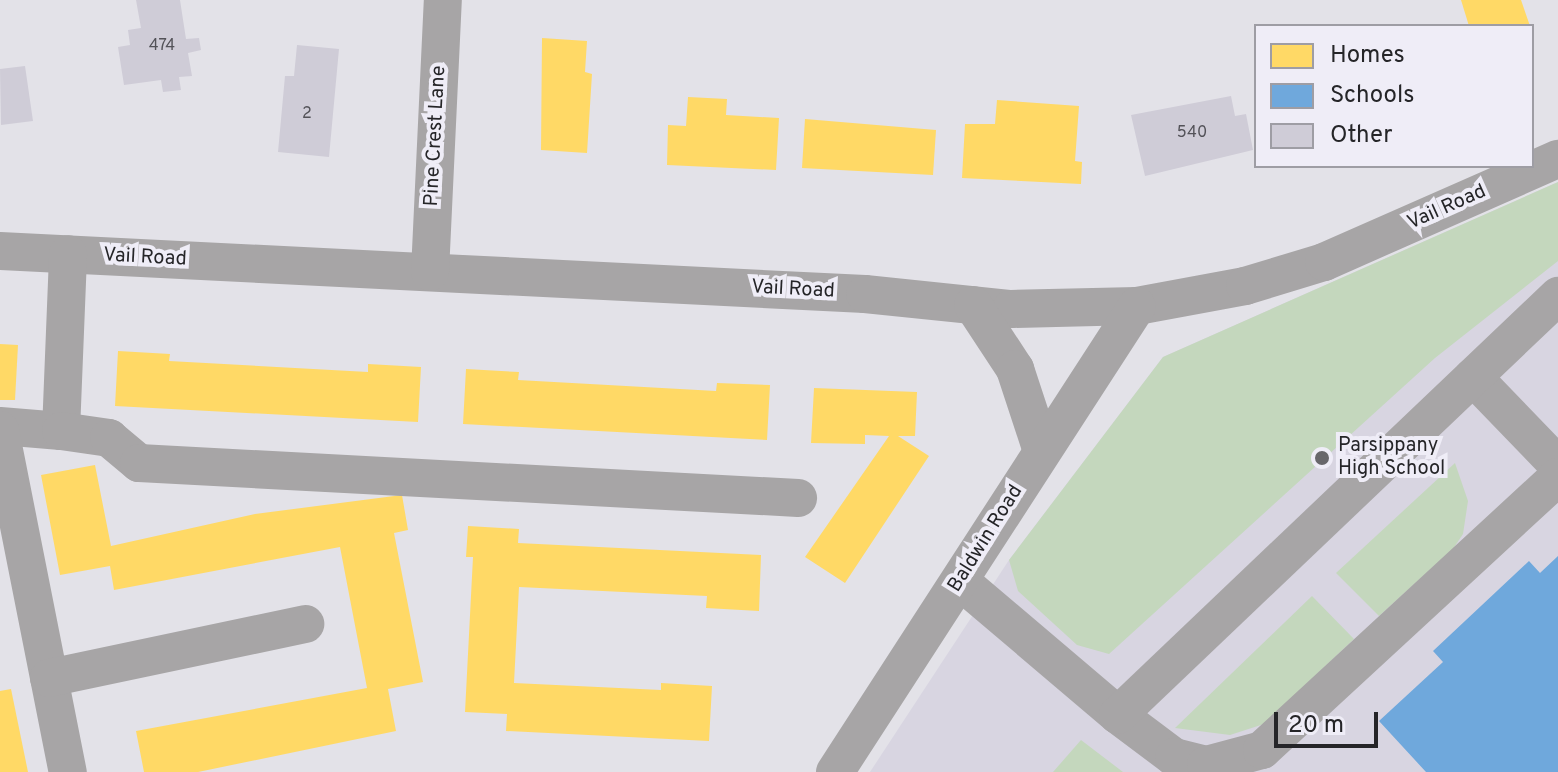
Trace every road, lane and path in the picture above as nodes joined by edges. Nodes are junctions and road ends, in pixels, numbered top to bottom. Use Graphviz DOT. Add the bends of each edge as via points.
graph roads {
  1 [pos="443,0"];
  2 [pos="1558,159"];
  3 [pos="0,251"];
  4 [pos="68,254"];
  5 [pos="430,272"];
  6 [pos="1558,296"];
  7 [pos="973,305"];
  8 [pos="1137,306"];
  9 [pos="1473,377"];
  10 [pos="0,428"];
  11 [pos="61,431"];
  12 [pos="1042,451"];
  13 [pos="1558,465"];
  14 [pos="1558,477"];
  15 [pos="798,498"];
  16 [pos="9,526"];
  17 [pos="960,581"];
  18 [pos="305,624"];
  19 [pos="49,678"];
  20 [pos="1118,715"];
  21 [pos="68,772"];
  22 [pos="835,772"];
  1 -- 5 [label="street, Pine Crest Lane"];
  2 -- 8 [label="street, Vail Road" via="1324,262 1245,286"];
  3 -- 4 [label="street, Vail Road"];
  4 -- 5 [label="street, Vail Road"];
  4 -- 11 [label="street"];
  5 -- 7 [label="street, Vail Road" via="865,294"];
  6 -- 9 [label="street"];
  7 -- 8 [label="street, Vail Road" via="1058,310"];
  7 -- 12 [label="street" via="1015,369"];
  8 -- 12 [label="street, Baldwin Road"];
  9 -- 13 [label="street"];
  9 -- 20 [label="street"];
  10 -- 11 [label="street"];
  10 -- 16 [label="street"];
  11 -- 15 [label="street" via="109,438 139,463"];
  12 -- 17 [label="street, Baldwin Road"];
  14 -- 20 [label="street" via="1262,750 1206,765 1185,759"];
  16 -- 19 [label="street"];
  17 -- 20 [label="street"];
  17 -- 22 [label="street, Baldwin Road"];
  18 -- 19 [label="street"];
  19 -- 21 [label="street"];
}
